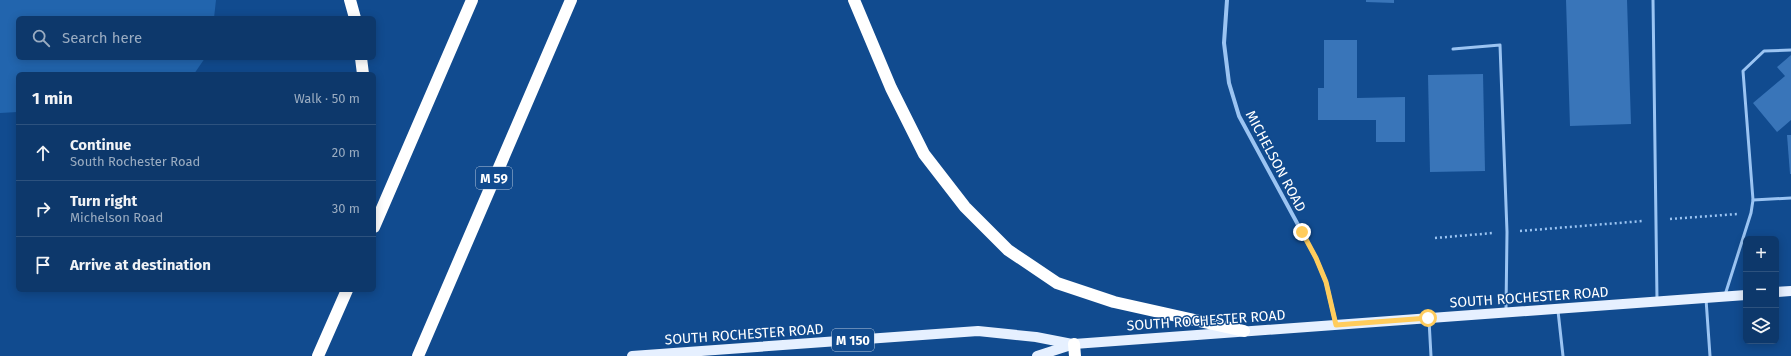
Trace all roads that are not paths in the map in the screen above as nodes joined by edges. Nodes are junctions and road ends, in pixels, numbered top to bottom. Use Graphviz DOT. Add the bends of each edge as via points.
graph roads {
  1 [pos="350,0"];
  2 [pos="472,0"];
  3 [pos="571,0"];
  4 [pos="854,0"];
  5 [pos="1227,0"];
  6 [pos="1652,0"];
  7 [pos="354,16"];
  8 [pos="1453,49"];
  9 [pos="1791,50"];
  10 [pos="361,60"];
  11 [pos="363,72"];
  12 [pos="1791,198"];
  13 [pos="1753,200"];
  14 [pos="376,222"];
  15 [pos="1791,291"];
  16 [pos="346,292"];
  17 [pos="1779,292"];
  18 [pos="1743,295"];
  19 [pos="1724,296"];
  20 [pos="1706,298"];
  21 [pos="1657,301"];
  22 [pos="1558,309"];
  23 [pos="1506,312"];
  24 [pos="1428,318"];
  25 [pos="1336,325"];
  26 [pos="1244,331"];
  27 [pos="1074,350"];
  28 [pos="318,356"];
  29 [pos="418,356"];
  30 [pos="632,356"];
  31 [pos="1037,356"];
  32 [pos="1431,356"];
  33 [pos="1563,356"];
  34 [pos="1710,356"];
  1 -- 7 [label="highway"];
  2 -- 14 [label="highway"];
  3 -- 29 [label="highway, M 59"];
  4 -- 26 [label="highway" via="891,88 924,154 965,207 1008,250 1057,283 1114,302"];
  5 -- 25 [label="street, MICHELSON ROAD" via="1224,43 1229,83 1239,116 1316,258 1326,282"];
  6 -- 21 [label="lane"];
  8 -- 23 [label="lane" via="1500,45 1507,232"];
  9 -- 13 [label="lane" via="1764,51 1743,71"];
  10 -- 11 [label="highway"];
  12 -- 13 [label="lane"];
  13 -- 19 [label="lane"];
  15 -- 17 [label="main road"];
  16 -- 28 [label="highway"];
  18 -- 19 [label="main road, SOUTH ROCHESTER ROAD"];
  19 -- 20 [label="main road, SOUTH ROCHESTER ROAD"];
  20 -- 21 [label="main road, SOUTH ROCHESTER ROAD"];
  20 -- 34 [label="lane"];
  21 -- 22 [label="main road, SOUTH ROCHESTER ROAD"];
  22 -- 23 [label="main road, SOUTH ROCHESTER ROAD"];
  22 -- 33 [label="lane"];
  23 -- 24 [label="main road, SOUTH ROCHESTER ROAD"];
  24 -- 25 [label="main road, SOUTH ROCHESTER ROAD"];
  24 -- 32 [label="lane"];
  25 -- 26 [label="main road, SOUTH ROCHESTER ROAD"];
  26 -- 27 [label="main road, SOUTH ROCHESTER ROAD"];
  27 -- 30 [label="main road, SOUTH ROCHESTER ROAD / M 150" via="1036,337 978,331"];
  27 -- 31 [label="main road, SOUTH ROCHESTER ROAD"];
}
